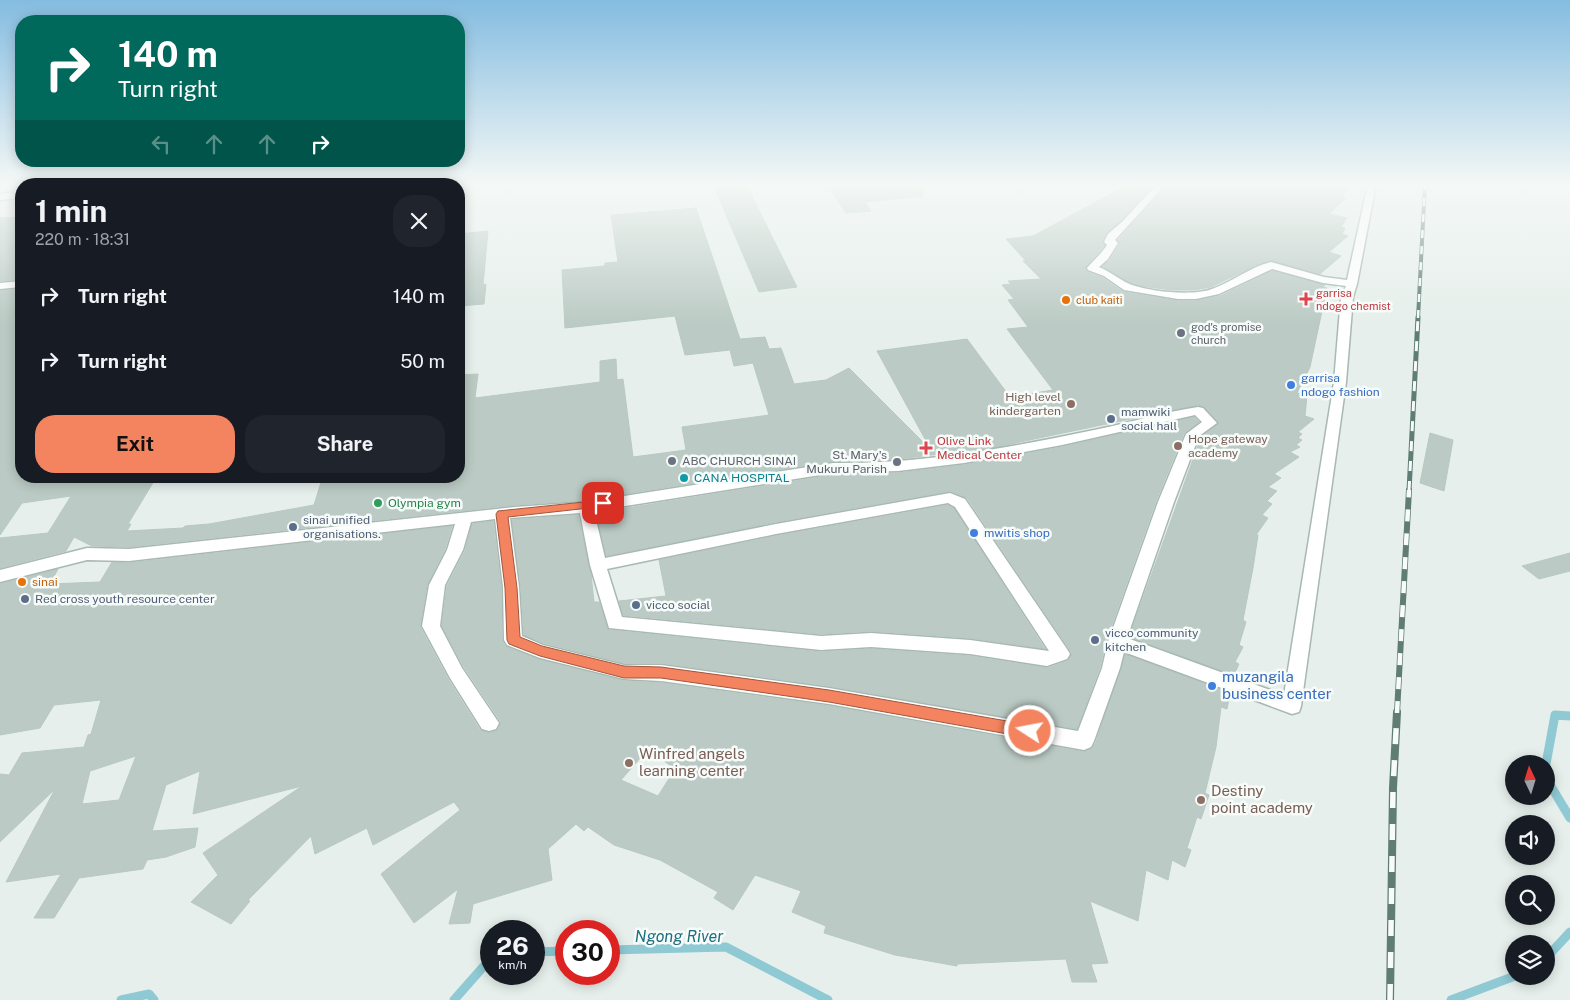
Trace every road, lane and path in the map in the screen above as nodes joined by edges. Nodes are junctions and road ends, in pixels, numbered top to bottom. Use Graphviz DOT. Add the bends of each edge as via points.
graph roads {
  1 [pos="1117,231"];
  2 [pos="1362,231"];
  3 [pos="1352,284"];
  4 [pos="15,285"];
  5 [pos="0,286"];
  6 [pos="586,506"];
  7 [pos="502,514"];
  8 [pos="464,518"];
  9 [pos="598,565"];
  10 [pos="0,576"];
  11 [pos="1117,642"];
  12 [pos="489,723"];
  1 -- 3 [label="street" via="1109,242 1113,244 1092,268 1108,274 1128,288 1172,296 1196,296 1215,292 1271,265 1323,280"];
  2 -- 3 [label="street"];
  3 -- 11 [label="street" via="1347,297 1340,382 1292,706"];
  4 -- 5 [label="street"];
  6 -- 7 [label="street"];
  6 -- 9 [label="street"];
  6 -- 11 [label="street" via="833,468 856,469 953,460 1198,411 1210,423 1193,434"];
  7 -- 8 [label="street"];
  7 -- 11 [label="street" via="511,588 513,640 540,651 624,672 661,673 829,696 1084,741"];
  8 -- 10 [label="street" via="129,555 87,554"];
  8 -- 12 [label="street" via="455,550 437,585 430,626"];
  9 -- 9 [label="street" via="615,623 821,643 871,640 970,647 1047,659 1060,654 960,503 950,498"];
}
